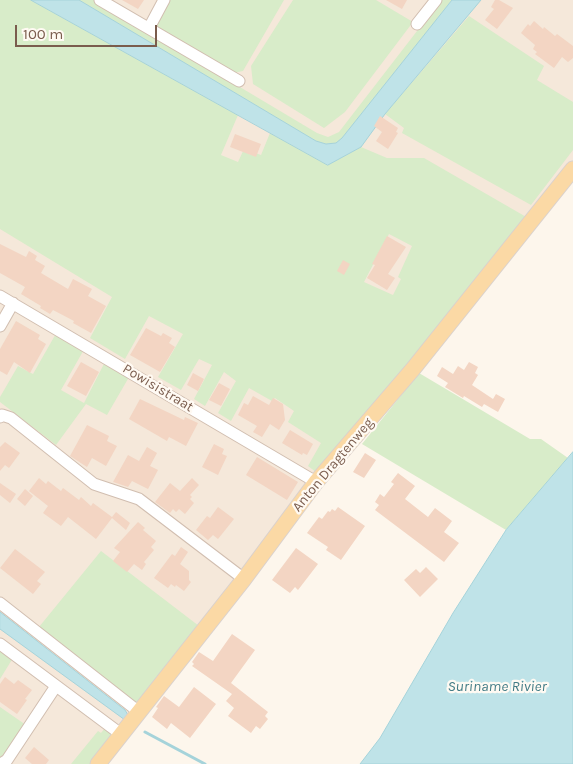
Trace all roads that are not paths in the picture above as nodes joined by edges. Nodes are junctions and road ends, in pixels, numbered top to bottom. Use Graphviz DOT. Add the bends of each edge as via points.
graph roads {
  1 [pos="100,0"];
  2 [pos="164,0"];
  3 [pos="436,0"];
  4 [pos="417,24"];
  5 [pos="149,28"];
  6 [pos="239,81"];
  7 [pos="573,169"];
  8 [pos="0,296"];
  9 [pos="13,303"];
  10 [pos="0,326"];
  11 [pos="0,417"];
  12 [pos="316,482"];
  13 [pos="244,580"];
  14 [pos="0,603"];
  15 [pos="0,644"];
  16 [pos="56,686"];
  17 [pos="139,712"];
  18 [pos="122,736"];
  19 [pos="1,764"];
  20 [pos="98,764"];
  1 -- 5 [label="street"];
  2 -- 5 [label="street"];
  3 -- 4 [label="street"];
  5 -- 6 [label="street"];
  7 -- 12 [label="main road, Anton Dragtenweg" via="419,362"];
  8 -- 9 [label="street, Powisistraat"];
  9 -- 10 [label="street"];
  9 -- 12 [label="street, Powisistraat"];
  11 -- 13 [label="street" via="10,418 94,484 139,499"];
  12 -- 13 [label="main road, Anton Dragtenweg"];
  13 -- 17 [label="main road, Anton Dragtenweg"];
  14 -- 17 [label="street"];
  15 -- 16 [label="street"];
  16 -- 18 [label="street"];
  16 -- 19 [label="street" via="7,760"];
  17 -- 18 [label="main road, Anton Dragtenweg"];
  18 -- 20 [label="main road, Anton Dragtenweg"];
}
